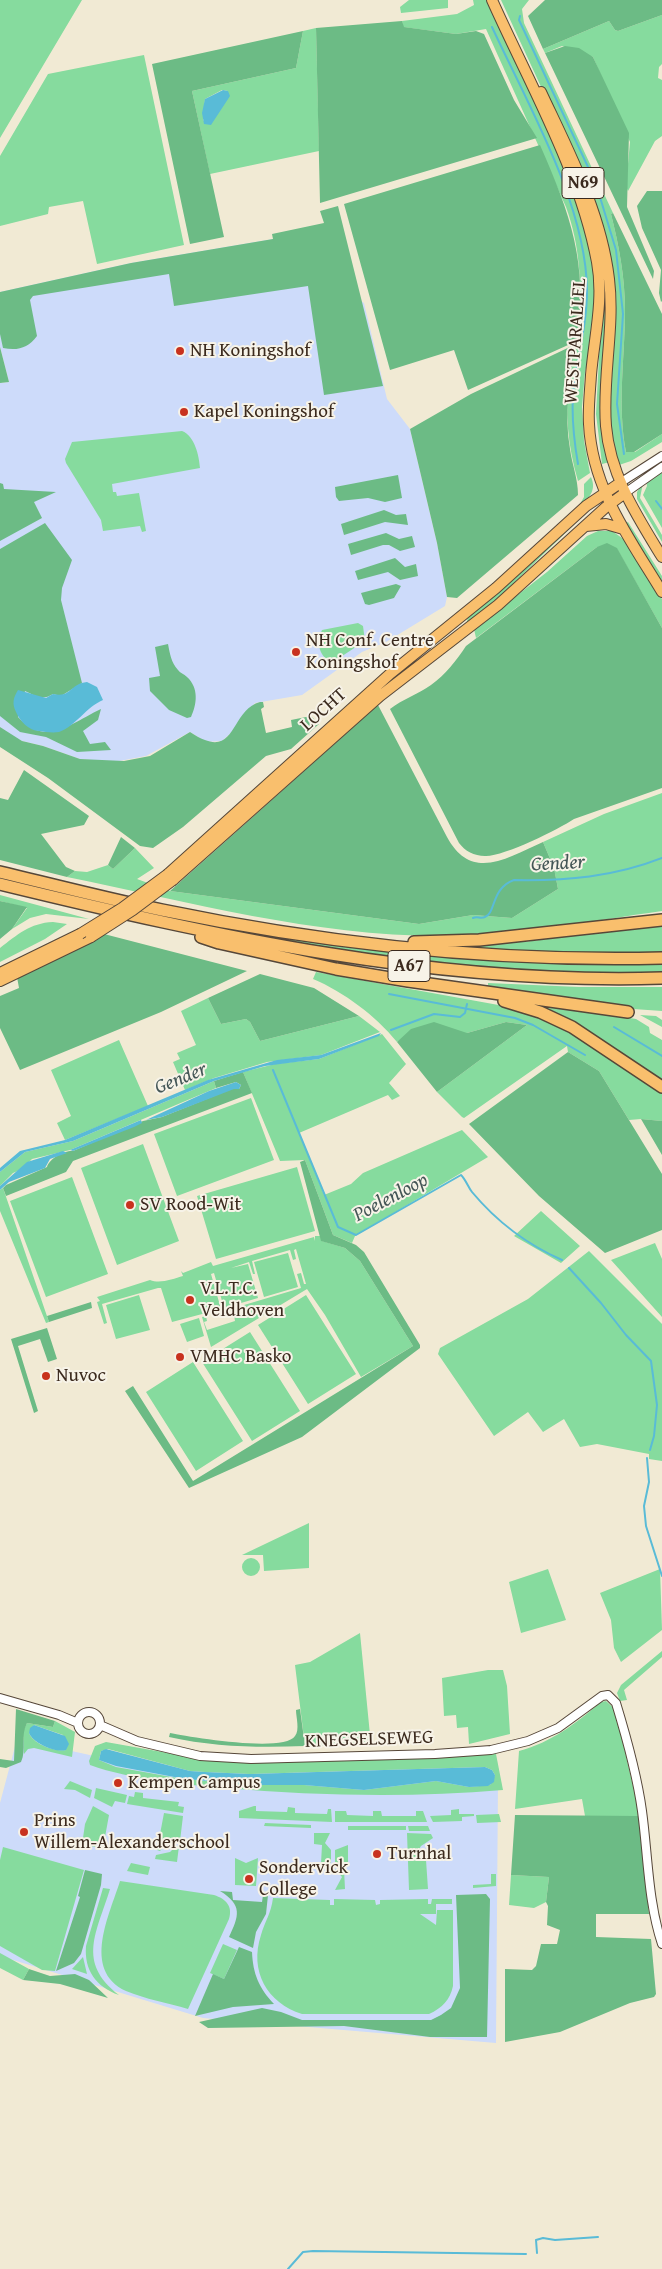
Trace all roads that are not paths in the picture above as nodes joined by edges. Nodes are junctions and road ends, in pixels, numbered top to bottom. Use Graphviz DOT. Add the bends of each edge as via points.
graph roads {
  1 [pos="492,0"];
  2 [pos="499,0"];
  3 [pos="662,456"];
  4 [pos="662,468"];
  5 [pos="620,483"];
  6 [pos="624,493"];
  7 [pos="605,494"];
  8 [pos="609,505"];
  9 [pos="586,526"];
  10 [pos="623,529"];
  11 [pos="662,557"];
  12 [pos="662,592"];
  13 [pos="0,872"];
  14 [pos="171,877"];
  15 [pos="0,884"];
  16 [pos="662,920"];
  17 [pos="159,922"];
  18 [pos="342,940"];
  19 [pos="662,958"];
  20 [pos="0,973"];
  21 [pos="662,978"];
  22 [pos="0,981"];
  23 [pos="451,988"];
  24 [pos="628,1012"];
  25 [pos="662,1086"];
  26 [pos="0,1698"];
  27 [pos="79,1720"];
  28 [pos="99,1728"];
  29 [pos="662,1944"];
  1 -- 7 [label="main road, WESTPARALLEL / N69" via="568,168 591,233 598,265 599,300 589,426"];
  2 -- 5 [label="main road, WESTPARALLEL / N69" via="598,223 608,268 611,309 606,426"];
  3 -- 5 [label="street, LOCHT"];
  4 -- 6 [label="street, LOCHT"];
  5 -- 6 [label="main road, N69"];
  5 -- 7 [label="main road, LOCHT"];
  6 -- 8 [label="main road, LOCHT"];
  6 -- 11 [label="main road, N69"];
  7 -- 8 [label="main road, N69"];
  7 -- 14 [label="main road, LOCHT" via="586,506 496,588 392,673"];
  8 -- 9 [label="main road, LOCHT"];
  8 -- 10 [label="main road, N69"];
  9 -- 10 [label="main road" via="606,524"];
  9 -- 14 [label="main road, LOCHT" via="498,605 380,696"];
  10 -- 12 [label="main road, N69"];
  13 -- 18 [label="highway, A67" via="162,910"];
  14 -- 20 [label="main road, LOCHT, bridge" via="80,934"];
  14 -- 22 [label="main road, LOCHT, bridge" via="133,910 92,937"];
  15 -- 17 [label="highway, A67"];
  16 -- 18 [label="highway, A67" via="472,940"];
  17 -- 21 [label="highway, A67" via="298,950 441,970 559,979"];
  17 -- 23 [label="highway, A67" via="220,943 336,969"];
  18 -- 19 [label="highway, A67" via="486,956"];
  23 -- 24 [label="highway, A67"];
  23 -- 25 [label="highway, A67" via="556,1019"];
  26 -- 27 [label="street"];
  27 -- 28 [label="street" via="80,1730 86,1734"];
  27 -- 28 [label="street" via="85,1712 93,1713 99,1717"];
  28 -- 29 [label="street, KNEGSELSEWEG" via="174,1752 231,1759 435,1754 491,1750 528,1742 558,1728 608,1695 616,1703 635,1771 654,1915"];
}
